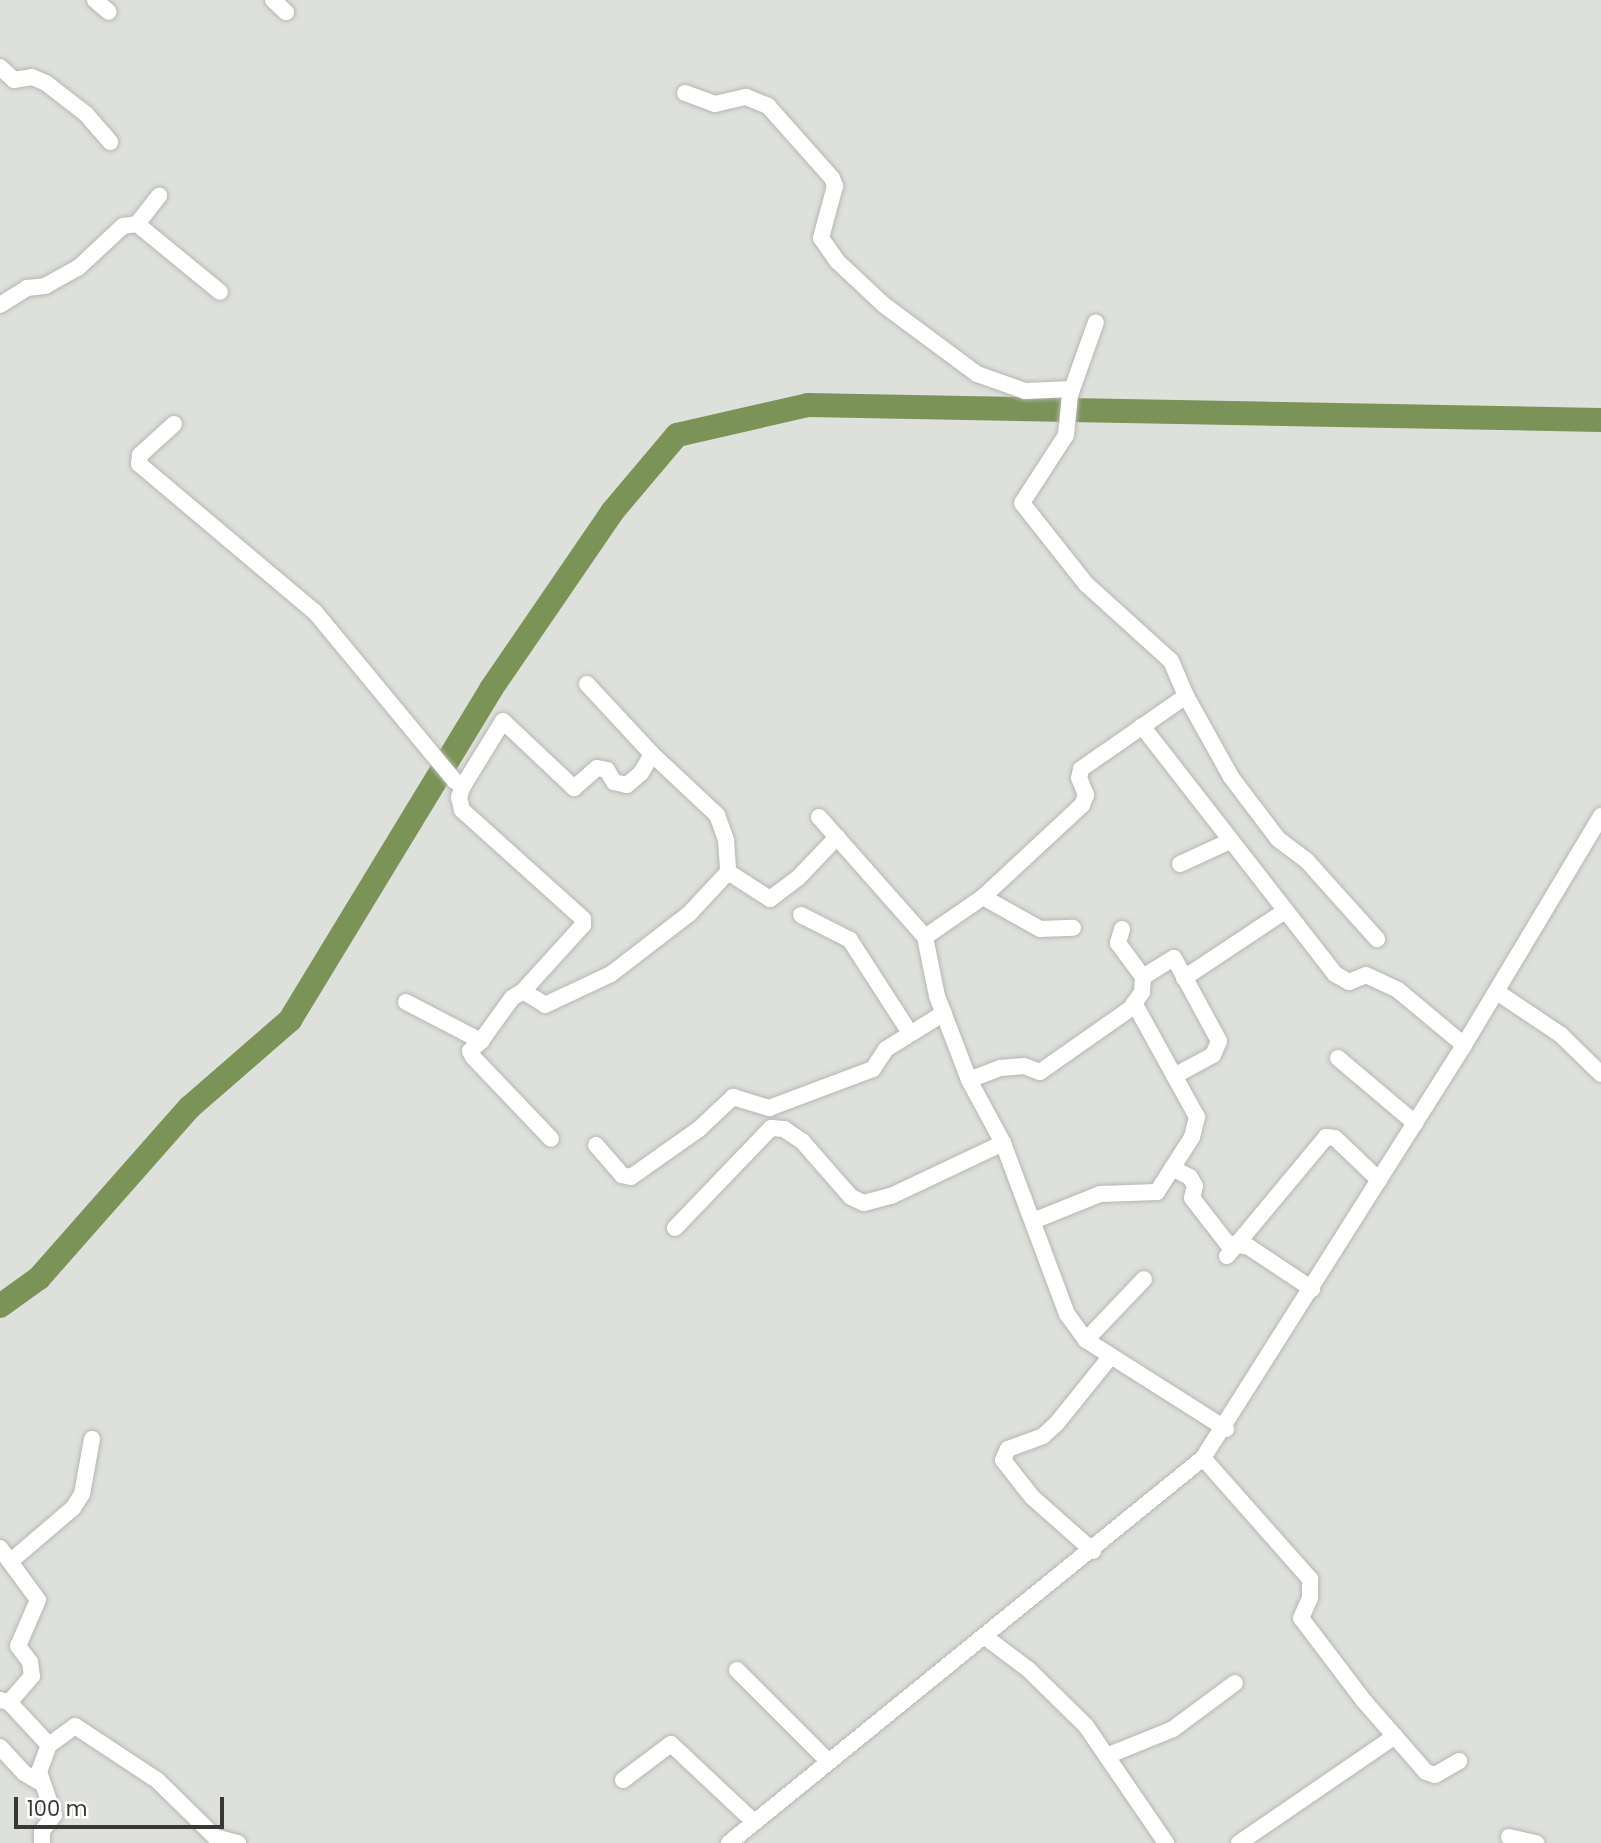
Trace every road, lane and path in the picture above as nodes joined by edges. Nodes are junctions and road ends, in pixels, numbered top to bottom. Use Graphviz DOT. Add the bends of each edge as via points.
graph roads {
  1 [pos="95,0"];
  2 [pos="273,0"];
  3 [pos="109,12"];
  4 [pos="286,12"];
  5 [pos="0,68"];
  6 [pos="685,93"];
  7 [pos="110,142"];
  8 [pos="159,195"];
  9 [pos="136,224"];
  10 [pos="220,292"];
  11 [pos="0,305"];
  12 [pos="1096,322"];
  13 [pos="1071,392"];
  14 [pos="174,424"];
  15 [pos="587,684"];
  16 [pos="1186,696"];
  17 [pos="1142,726"];
  18 [pos="652,754"];
  19 [pos="459,784"];
  20 [pos="1601,816"];
  21 [pos="819,817"];
  22 [pos="837,837"];
  23 [pos="1230,841"];
  24 [pos="1180,864"];
  25 [pos="728,872"];
  26 [pos="983,897"];
  27 [pos="1285,911"];
  28 [pos="801,915"];
  29 [pos="1073,928"];
  30 [pos="1122,929"];
  31 [pos="925,937"];
  32 [pos="1377,939"];
  33 [pos="1143,976"];
  34 [pos="1184,978"];
  35 [pos="523,991"];
  36 [pos="1497,992"];
  37 [pos="407,1002"];
  38 [pos="1135,1003"];
  39 [pos="944,1013"];
  40 [pos="910,1034"];
  41 [pos="481,1041"];
  42 [pos="1464,1045"];
  43 [pos="1338,1058"];
  44 [pos="1601,1074"];
  45 [pos="1174,1076"];
  46 [pos="969,1080"];
  47 [pos="769,1108"];
  48 [pos="1415,1123"];
  49 [pos="784,1129"];
  50 [pos="551,1139"];
  51 [pos="1003,1143"];
  52 [pos="596,1145"];
  53 [pos="1172,1168"];
  54 [pos="1380,1180"];
  55 [pos="1033,1221"];
  56 [pos="675,1228"];
  57 [pos="1231,1250"];
  58 [pos="1144,1279"];
  59 [pos="1312,1289"];
  60 [pos="1086,1340"];
  61 [pos="1111,1356"];
  62 [pos="1226,1429"];
  63 [pos="92,1439"];
  64 [pos="1203,1458"];
  65 [pos="0,1548"];
  66 [pos="1093,1551"];
  67 [pos="11,1561"];
  68 [pos="984,1636"];
  69 [pos="737,1670"];
  70 [pos="1235,1683"];
  71 [pos="5,1701"];
  72 [pos="1395,1736"];
  73 [pos="49,1745"];
  74 [pos="0,1747"];
  75 [pos="1108,1755"];
  76 [pos="828,1761"];
  77 [pos="1459,1761"];
  78 [pos="623,1780"];
  79 [pos="41,1783"];
  80 [pos="754,1822"];
  81 [pos="1509,1836"];
  82 [pos="214,1840"];
  83 [pos="42,1843"];
  84 [pos="238,1843"];
  85 [pos="729,1843"];
  86 [pos="1166,1843"];
  87 [pos="1239,1843"];
  88 [pos="1536,1843"];
  1 -- 3 [label="street"];
  2 -- 4 [label="street"];
  5 -- 7 [label="street" via="14,80 32,77 46,83 86,114"];
  6 -- 13 [label="street" via="715,104 746,97 768,106 832,178 835,186 821,238 837,261 884,305 977,374 1025,391"];
  8 -- 9 [label="street"];
  9 -- 10 [label="street"];
  9 -- 11 [label="street" via="123,226 95,257 61,280 27,288"];
  12 -- 13 [label="street"];
  13 -- 16 [label="street" via="1066,435 1022,503 1086,584 1171,661"];
  14 -- 19 [label="street" via="140,455 139,464 315,612"];
  15 -- 18 [label="street"];
  16 -- 17 [label="street"];
  16 -- 32 [label="street" via="1231,777 1278,839 1307,861"];
  17 -- 23 [label="street"];
  17 -- 26 [label="street" via="1081,769 1079,778 1086,796 1082,805"];
  18 -- 19 [label="street" via="627,785 614,782 607,770 597,768 574,788 503,721"];
  18 -- 25 [label="street" via="717,816 726,840"];
  19 -- 35 [label="street" via="462,810 583,919 583,925"];
  20 -- 36 [label="street"];
  21 -- 22 [label="street"];
  22 -- 25 [label="street" via="798,878 770,899"];
  22 -- 31 [label="street"];
  23 -- 24 [label="street"];
  23 -- 27 [label="street"];
  25 -- 35 [label="street" via="689,914 611,974 545,1005"];
  26 -- 29 [label="street" via="1040,929"];
  26 -- 31 [label="street"];
  27 -- 34 [label="street"];
  27 -- 42 [label="street" via="1342,979 1354,981 1366,975 1398,990"];
  28 -- 40 [label="street" via="850,940"];
  30 -- 33 [label="street" via="1118,943"];
  31 -- 39 [label="street"];
  33 -- 34 [label="street" via="1174,958"];
  33 -- 38 [label="street" via="1142,992"];
  34 -- 45 [label="street" via="1219,1041 1213,1055"];
  35 -- 41 [label="street" via="512,998"];
  36 -- 42 [label="street"];
  36 -- 44 [label="street" via="1561,1035"];
  37 -- 41 [label="street"];
  38 -- 45 [label="street"];
  38 -- 46 [label="street" via="1040,1072 1024,1066 1001,1068"];
  39 -- 40 [label="street"];
  39 -- 46 [label="street"];
  40 -- 47 [label="street" via="886,1049 873,1069"];
  41 -- 50 [label="street" via="470,1051 473,1057"];
  42 -- 48 [label="street"];
  43 -- 48 [label="street"];
  45 -- 53 [label="street" via="1197,1117 1192,1137"];
  46 -- 51 [label="street"];
  47 -- 49 [label="street"];
  47 -- 52 [label="street" via="733,1097 699,1129 631,1177 622,1175"];
  48 -- 54 [label="street"];
  49 -- 51 [label="street" via="809,1149 851,1197 864,1203 878,1201"];
  49 -- 56 [label="street" via="769,1129"];
  51 -- 55 [label="street"];
  53 -- 55 [label="street" via="1153,1194 1100,1194"];
  53 -- 57 [label="street" via="1190,1177 1195,1186 1192,1198"];
  54 -- 57 [label="street" via="1329,1136"];
  54 -- 59 [label="street"];
  55 -- 60 [label="street" via="1067,1314"];
  57 -- 59 [label="street" via="1249,1247"];
  58 -- 60 [label="street"];
  59 -- 62 [label="street"];
  60 -- 61 [label="street"];
  61 -- 62 [label="street"];
  61 -- 66 [label="street" via="1057,1423 1043,1436 1008,1448 1003,1460 1032,1497"];
  62 -- 64 [label="street"];
  63 -- 67 [label="street" via="82,1494 73,1508"];
  64 -- 66 [label="street"];
  64 -- 72 [label="street" via="1310,1579 1312,1590 1302,1613 1303,1623"];
  65 -- 67 [label="street"];
  66 -- 68 [label="street"];
  67 -- 71 [label="street" via="38,1602 18,1646 30,1662 32,1676"];
  68 -- 75 [label="street" via="1028,1669"];
  68 -- 76 [label="street"];
  69 -- 76 [label="street"];
  70 -- 75 [label="street" via="1173,1729"];
  71 -- 73 [label="street"];
  72 -- 77 [label="street" via="1430,1774 1440,1774"];
  72 -- 87 [label="street"];
  73 -- 79 [label="street" via="39,1773"];
  73 -- 82 [label="street" via="69,1729 81,1728 157,1780"];
  74 -- 79 [label="street" via="24,1773"];
  75 -- 86 [label="street"];
  76 -- 80 [label="street"];
  78 -- 80 [label="street" via="671,1744"];
  79 -- 83 [label="street" via="54,1815 42,1830"];
  80 -- 85 [label="street"];
  81 -- 88 [label="street"];
  82 -- 84 [label="street"];
}
